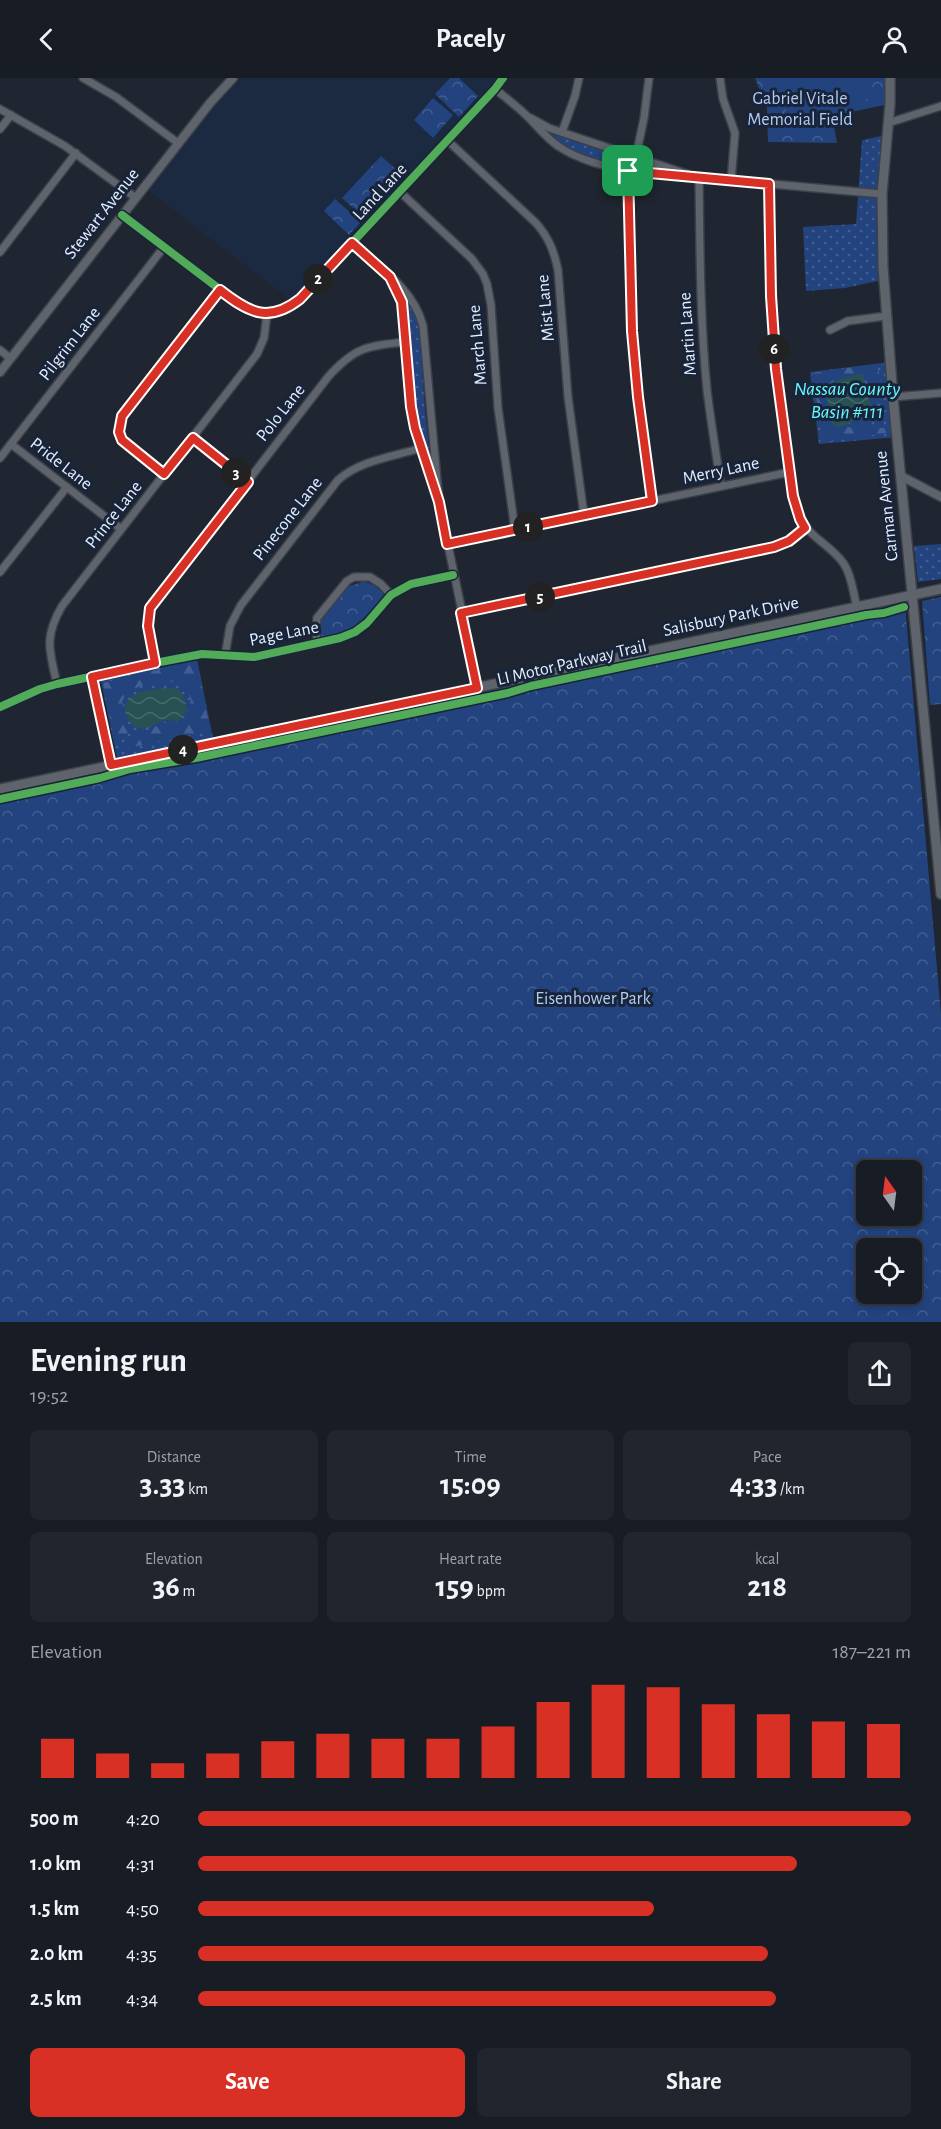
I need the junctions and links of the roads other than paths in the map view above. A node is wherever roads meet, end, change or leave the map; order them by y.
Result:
1 (83, 78) edge
2 (233, 78) edge
3 (503, 78) edge
4 (579, 78) edge
5 (649, 78) edge
6 (720, 78) edge
7 (890, 78) edge
8 (495, 89) junction
9 (941, 106) edge
10 (0, 109) edge
11 (10, 115) junction
12 (526, 115) junction
13 (888, 123) junction
14 (0, 129) edge
15 (562, 132) junction
16 (447, 141) junction
17 (178, 143) junction
18 (76, 153) junction
19 (636, 156) junction
20 (628, 171) junction
21 (699, 178) junction
22 (731, 181) junction
23 (769, 184) junction
24 (400, 192) junction
25 (882, 194) junction
26 (136, 198) junction
27 (122, 215) junction
28 (352, 243) junction
29 (164, 247) junction
30 (0, 252) edge
31 (390, 277) junction
32 (220, 290) junction
33 (267, 314) junction
34 (886, 316) junction
35 (830, 330) dead end
36 (406, 342) junction
37 (0, 350) edge
38 (10, 358) junction
39 (0, 372) edge
40 (941, 393) edge
41 (893, 397) junction
42 (193, 438) junction
43 (11, 444) junction
44 (420, 448) junction
45 (0, 458) edge
46 (790, 472) junction
47 (164, 474) junction
48 (901, 476) junction
49 (248, 482) junction
50 (721, 486) junction
51 (66, 487) junction
52 (941, 497) edge
53 (652, 501) junction
54 (439, 502) junction
55 (584, 515) junction
56 (805, 528) junction
57 (122, 530) junction
58 (515, 530) junction
59 (447, 544) junction
60 (0, 572) edge
61 (453, 575) junction
62 (941, 589) edge
63 (392, 595) junction
64 (912, 595) junction
65 (857, 607) junction
66 (461, 613) junction
67 (318, 642) junction
68 (225, 656) junction
69 (155, 663) junction
70 (92, 677) junction
71 (57, 684) junction
72 (477, 688) junction
73 (0, 707) edge
74 (111, 765) junction
75 (0, 789) edge
76 (941, 894) edge

1 - 17 street
2 - 17 street, Stewart Avenue
3 - 8 street, Land Lane
4 - 15 street
5 - 19 street
6 - 22 street
7 - 13 main road, Carman Avenue
8 - 12 street
8 - 16 street, Land Lane
9 - 13 street
10 - 11 street
11 - 14 street
11 - 18 street
12 - 15 street
12 - 20 street
13 - 25 main road, Carman Avenue
15 - 19 street
16 - 24 street, Land Lane
16 - 55 street, Mist Lane
17 - 26 street, Stewart Avenue
18 - 26 street
18 - 30 street
19 - 21 street
20 - 21 street
20 - 53 street
21 - 22 street
21 - 50 street, Martin Lane
22 - 23 street
23 - 25 street
23 - 46 street
24 - 28 street, Land Lane
24 - 58 street, March Lane
25 - 34 main road, Carman Avenue
26 - 27 street, Stewart Avenue
27 - 29 street
27 - 38 street, Stewart Avenue
28 - 31 street
28 - 33 street, Land Lane
29 - 32 street
29 - 43 street, Pilgrim Lane
31 - 36 street
31 - 54 street
32 - 33 street
32 - 47 street
33 - 42 street, Prince Lane
34 - 35 street
34 - 41 main road, Carman Avenue
36 - 44 street
36 - 49 street, Polo Lane
37 - 38 street
38 - 39 street, Stewart Avenue
40 - 41 street
41 - 48 main road, Carman Avenue
42 - 47 street, Prince Lane
42 - 49 street
43 - 45 street, Pilgrim Lane
43 - 51 street, Pride Lane
44 - 54 street
44 - 68 street, Pinecone Lane
46 - 50 street, Merry Lane
46 - 56 street
47 - 57 street, Prince Lane
48 - 52 street
48 - 64 main road, Carman Avenue
49 - 69 street, Polo Lane
50 - 53 street, Merry Lane
51 - 57 street, Pride Lane
51 - 60 street
53 - 55 street, Merry Lane
54 - 59 street
55 - 58 street, Merry Lane
56 - 65 street
56 - 66 street
57 - 71 street, Prince Lane
58 - 59 street, Merry Lane
59 - 61 street
61 - 63 street, Page Lane
61 - 66 street
62 - 64 main road, Salisbury Park Drive
63 - 67 street, Page Lane
63 - 67 street
64 - 65 main road, Salisbury Park Drive
64 - 76 main road, Carman Avenue
65 - 72 main road, Salisbury Park Drive
66 - 72 street
67 - 68 street, Page Lane
68 - 69 street, Page Lane
69 - 70 street, Page Lane
70 - 71 street, Page Lane
70 - 74 street
71 - 73 street, Page Lane
72 - 74 main road, Salisbury Park Drive
74 - 75 main road, Salisbury Park Drive

